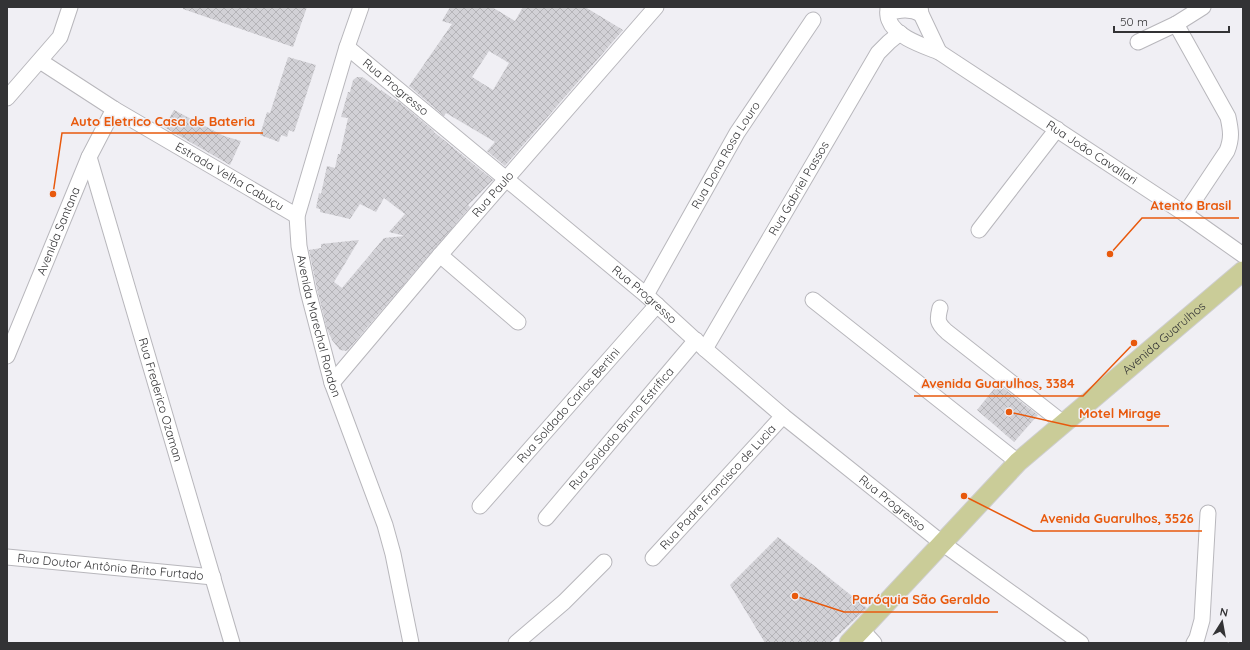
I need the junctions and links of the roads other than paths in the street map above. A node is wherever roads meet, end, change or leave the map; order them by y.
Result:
1 (70, 7) edge
2 (361, 7) edge
3 (656, 7) edge
4 (1203, 7) edge
5 (888, 10) edge
6 (920, 10) edge
7 (813, 20) dead end
8 (1176, 24) junction
9 (900, 33) junction
10 (1138, 42) dead end
11 (347, 47) junction
12 (939, 52) junction
13 (40, 61) junction
14 (7, 98) edge
15 (114, 109) junction
16 (1057, 129) junction
17 (90, 157) junction
18 (507, 179) junction
19 (1185, 214) junction
20 (297, 216) junction
21 (978, 230) dead end
22 (440, 255) junction
23 (1243, 255) edge
24 (1243, 271) edge
25 (646, 295) junction
26 (813, 300) dead end
27 (657, 305) junction
28 (940, 308) dead end
29 (518, 322) dead end
30 (701, 344) junction
31 (7, 356) edge
32 (332, 383) junction
33 (783, 416) junction
34 (1063, 422) junction
35 (1018, 462) junction
36 (480, 506) dead end
37 (1208, 513) dead end
38 (546, 518) dead end
39 (942, 543) junction
40 (7, 557) edge
41 (653, 558) dead end
42 (604, 562) dead end
43 (213, 577) junction
44 (861, 639) edge
45 (232, 643) edge
46 (411, 643) edge
47 (516, 643) edge
48 (1081, 643) edge
49 (1194, 643) edge

1 - 13 street
2 - 11 street, Avenida Marechal Rondon
3 - 18 street, Rua Paulo
4 - 8 street
5 - 6 street
5 - 9 street, Rua João Cavallari
6 - 12 street
7 - 25 street, Rua Dona Rosa Louro
8 - 10 street
8 - 19 street
9 - 12 street, Rua João Cavallari
9 - 30 street, Rua Gabriel Passos
11 - 18 street, Rua Progresso
11 - 20 street, Avenida Marechal Rondon
12 - 16 street, Rua João Cavallari
13 - 14 street
13 - 15 street, Estrada Velha Cabuçu
15 - 17 street, Avenida Santana
15 - 20 street, Estrada Velha Cabuçu
16 - 19 street, Rua João Cavallari
16 - 21 street
17 - 31 street, Avenida Santana
17 - 43 street, Rua Frederico Ozaman
18 - 22 street, Rua Paulo
18 - 25 street, Rua Progresso
19 - 23 street, Rua João Cavallari
20 - 32 street, Avenida Marechal Rondon
22 - 29 street
22 - 32 street, Rua Paulo
24 - 34 main road, Avenida Guarulhos
25 - 27 street, Rua Progresso
26 - 35 street
27 - 30 street, Rua Progresso
27 - 36 street, Rua Soldado Carlos Bertini
28 - 34 street
30 - 33 street, Rua Progresso
30 - 38 street, Rua Soldado Bruno Estrifica
32 - 46 street, Avenida Marechal Rondon
33 - 39 street, Rua Progresso
33 - 41 street, Rua Padre Francisco de Lucia
34 - 35 main road, Avenida Guarulhos
35 - 39 main road, Avenida Guarulhos
37 - 49 street
39 - 44 main road, Avenida Guarulhos
39 - 48 street, Rua Progresso
40 - 43 street, Rua Doutor Antônio Brito Furtado
42 - 47 street
43 - 45 street, Rua Frederico Ozaman

